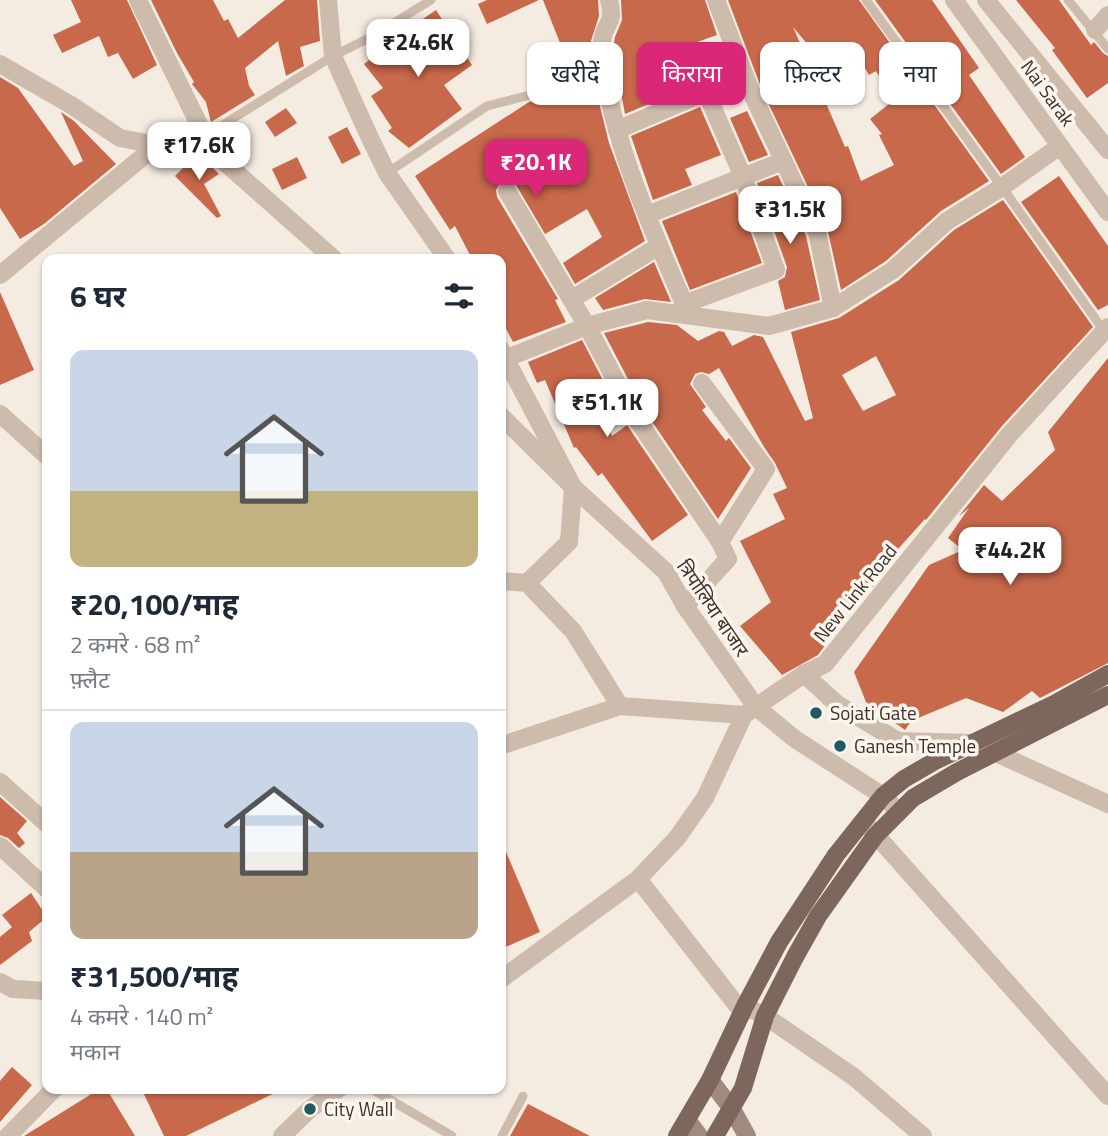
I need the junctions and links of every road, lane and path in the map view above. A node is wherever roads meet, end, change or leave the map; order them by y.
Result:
1 (138, 0) edge
2 (328, 0) edge
3 (431, 0) edge
4 (609, 0) edge
5 (716, 0) edge
6 (866, 0) edge
7 (985, 0) edge
8 (1069, 0) edge
9 (958, 2) edge
10 (1108, 15) edge
11 (1095, 30) junction
12 (602, 42) edge
13 (1108, 49) edge
14 (333, 56) junction
15 (2, 69) edge
16 (527, 96) edge
17 (611, 105) edge
18 (617, 130) junction
19 (209, 144) junction
20 (158, 145) junction
21 (1060, 146) junction
22 (1108, 150) edge
23 (783, 162) junction
24 (387, 173) junction
25 (743, 177) junction
26 (1002, 187) junction
27 (507, 191) dead end
28 (1108, 212) edge
29 (647, 215) junction
30 (659, 246) junction
31 (329, 254) edge
32 (444, 254) edge
33 (0, 275) edge
34 (572, 299) junction
35 (833, 308) junction
36 (687, 310) junction
37 (587, 326) junction
38 (1107, 332) edge
39 (506, 352) edge
40 (506, 357) edge
41 (702, 383) dead end
42 (0, 414) edge
43 (506, 421) edge
44 (42, 452) edge
45 (573, 487) junction
46 (720, 542) junction
47 (506, 581) edge
48 (527, 583) junction
49 (685, 606) junction
50 (804, 674) junction
51 (1108, 674) edge
52 (1108, 695) edge
53 (620, 706) junction
54 (750, 711) junction
55 (974, 743) junction
56 (506, 744) edge
57 (997, 752) junction
58 (0, 782) edge
59 (883, 796) junction
60 (1108, 804) edge
61 (899, 812) junction
62 (42, 820) edge
63 (862, 820) junction
64 (875, 836) junction
65 (0, 846) edge
66 (638, 878) junction
67 (42, 884) edge
68 (506, 976) edge
69 (0, 982) edge
70 (42, 991) edge
71 (744, 1009) junction
72 (765, 1016) junction
73 (710, 1080) junction
74 (49, 1094) edge
75 (331, 1094) edge
76 (380, 1094) edge
77 (523, 1096) dead end
78 (1108, 1096) edge
79 (732, 1109) junction
80 (687, 1120) junction
81 (8, 1136) edge
82 (282, 1136) edge
83 (452, 1136) edge
84 (502, 1136) edge
85 (677, 1136) edge
86 (699, 1136) edge
87 (715, 1136) edge
88 (747, 1136) edge
89 (923, 1136) edge

1 - 19 street
2 - 14 street
3 - 14 lane
4 - 12 street
5 - 23 street
6 - 26 lane
7 - 22 street
8 - 11 lane
9 - 21 street, Nai Sarak
10 - 11 street
11 - 13 lane
14 - 19 lane
14 - 24 street
15 - 20 street
16 - 24 lane
17 - 18 street
18 - 25 street
18 - 29 street
19 - 20 street
19 - 31 street
20 - 33 street
21 - 26 street
21 - 28 street, Nai Sarak
23 - 25 street
23 - 35 street
24 - 32 street
25 - 29 street
25 - 36 street
26 - 35 street
26 - 38 lane
27 - 34 street
29 - 30 street
30 - 34 street
30 - 36 street
34 - 37 street
35 - 36 street
36 - 37 street
37 - 39 street
37 - 46 street
38 - 50 street, New Link Road
40 - 45 street
41 - 46 street
42 - 44 street
43 - 45 street, त्रिपोलिया बाजार
45 - 48 street
45 - 49 street, त्रिपोलिया बाजार
46 - 49 street
47 - 48 street
48 - 53 street
49 - 54 street, त्रिपोलिया बाजार
50 - 54 street, New Link Road
50 - 55 street
51 - 55 main road
52 - 57 main road
53 - 54 street
53 - 56 street
54 - 59 street, त्रिपोलिया बाजार
54 - 66 street
55 - 57 street
55 - 59 main road
57 - 60 street
57 - 61 main road
58 - 62 street
59 - 61 street, त्रिपोलिया बाजार
59 - 63 main road
61 - 64 main road
63 - 64 street
63 - 71 main road
64 - 72 main road
64 - 78 street
65 - 67 street
66 - 68 street
66 - 71 street
69 - 70 street
71 - 72 street
71 - 73 main road
72 - 79 main road
72 - 89 street
73 - 79 street
73 - 80 main road
74 - 81 street
75 - 82 street
76 - 83 lane
77 - 84 lane
79 - 87 main road
79 - 88 street
80 - 85 main road
80 - 86 street

